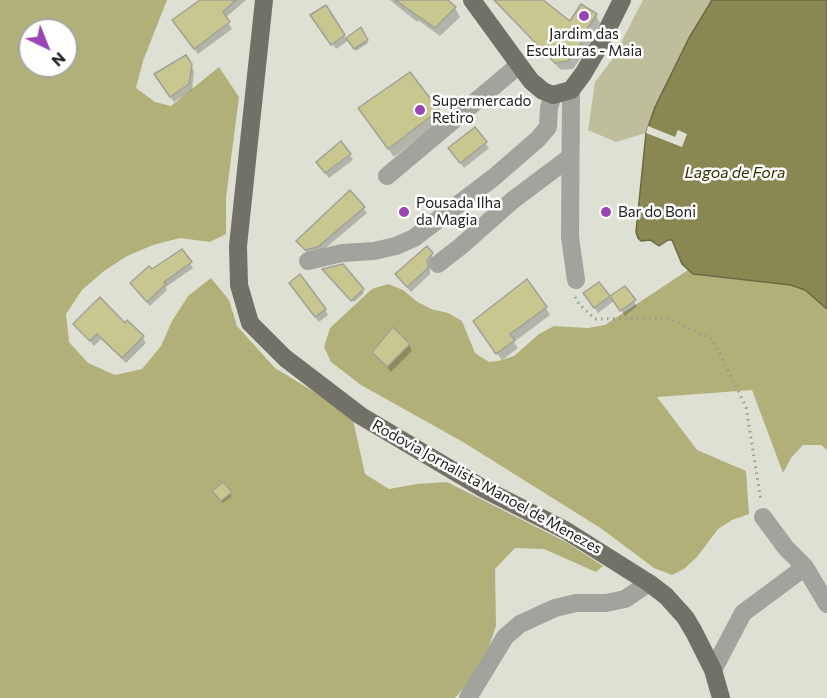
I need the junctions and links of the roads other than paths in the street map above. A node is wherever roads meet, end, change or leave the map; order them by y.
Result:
1 (264, 0) edge
2 (472, 0) edge
3 (622, 0) edge
4 (519, 65) junction
5 (571, 90) junction
6 (553, 95) junction
7 (569, 158) junction
8 (387, 176) dead end
9 (308, 261) dead end
10 (438, 264) dead end
11 (576, 280) road end
12 (763, 517) road end
13 (805, 567) junction
14 (649, 583) junction
15 (827, 604) edge
16 (713, 670) junction
17 (468, 698) edge
18 (721, 698) edge

1 - 14 main road, Rodovia Jornalista Manoel de Menezes
2 - 4 main road
3 - 5 main road
4 - 6 main road
4 - 8 lane
5 - 6 main road
5 - 7 lane
6 - 9 lane
7 - 10 lane
7 - 11 lane
12 - 13 lane
13 - 15 lane
13 - 16 lane
14 - 16 main road, Rodovia Jornalista Manoel de Menezes
14 - 17 lane
16 - 18 main road, Rodovia Jornalista Manoel de Menezes

